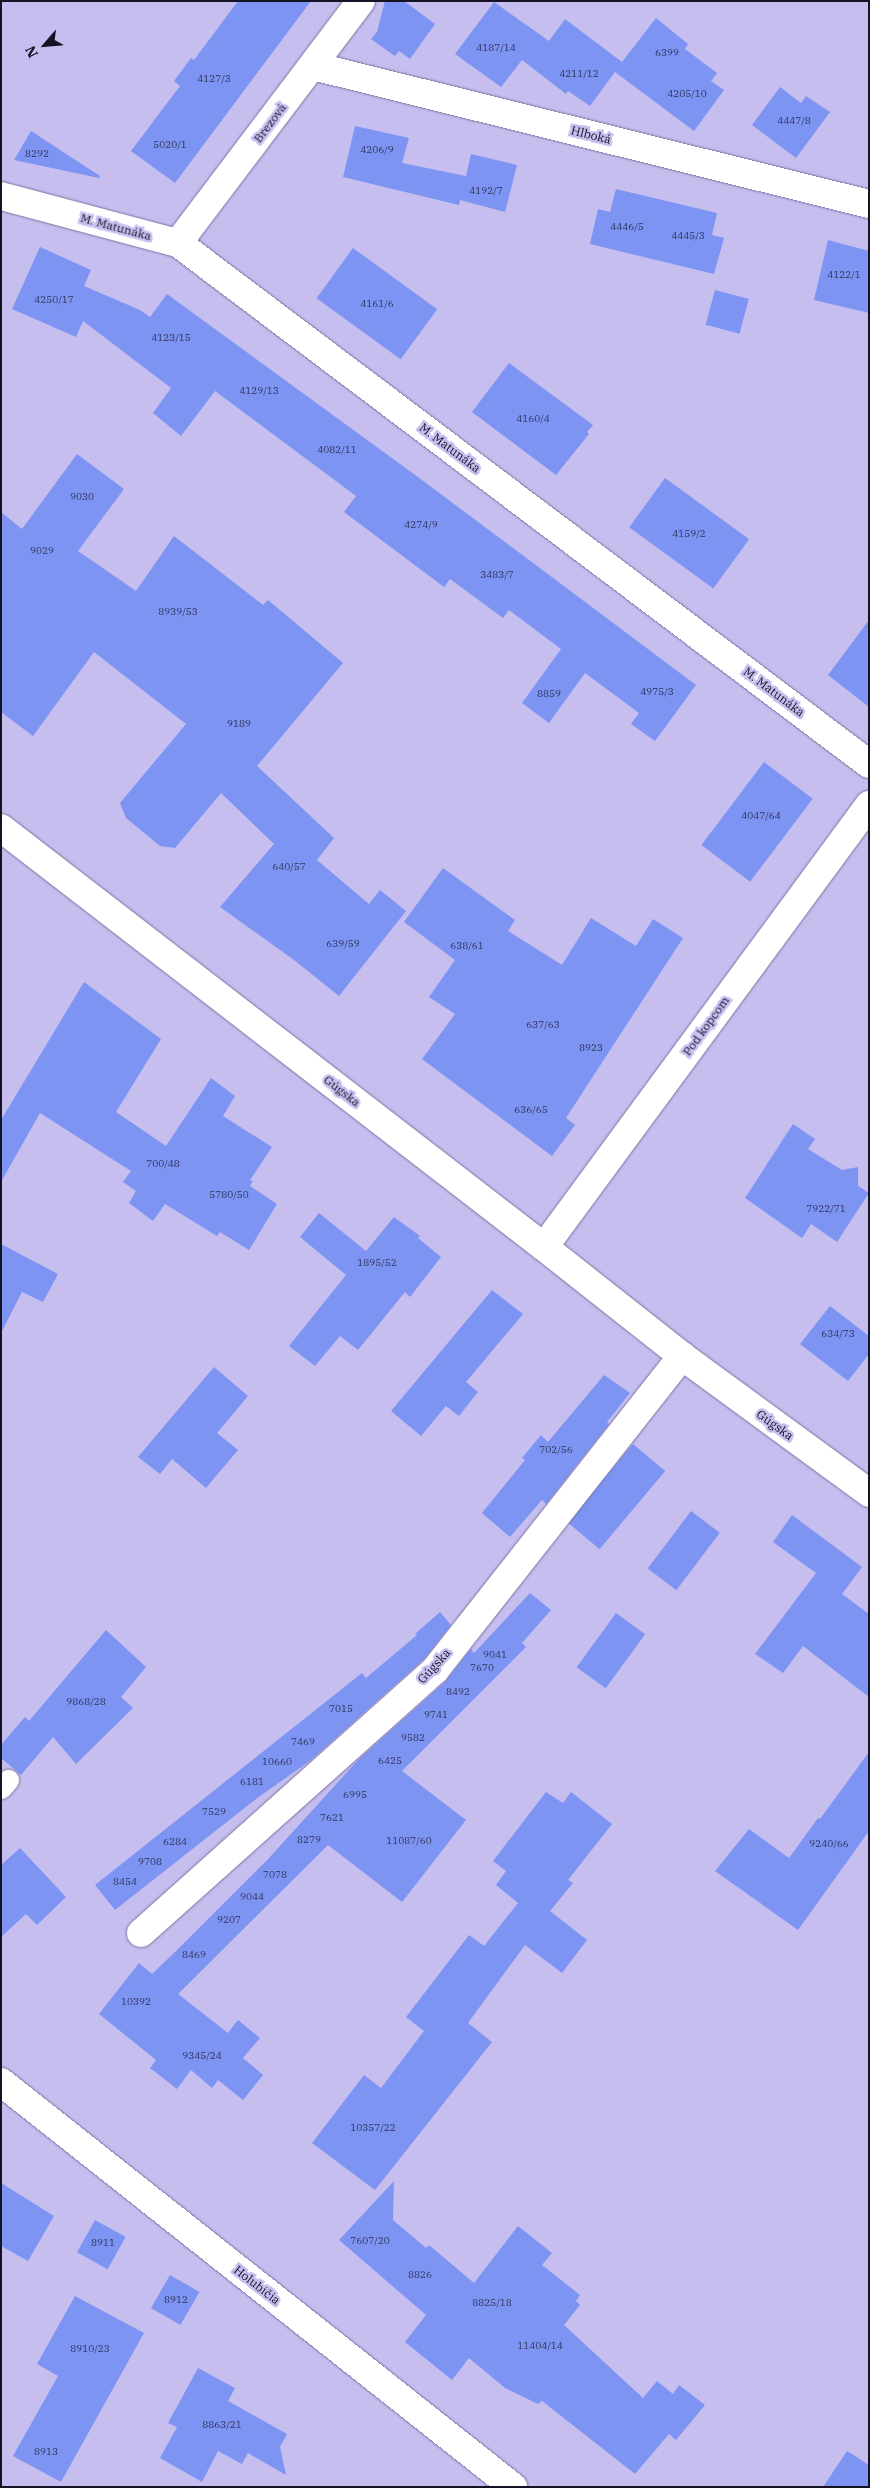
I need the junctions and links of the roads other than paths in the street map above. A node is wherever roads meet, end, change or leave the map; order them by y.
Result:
1 (360, 1) edge
2 (313, 66) junction
3 (1, 196) edge
4 (869, 204) edge
5 (178, 244) junction
6 (869, 764) edge
7 (869, 805) edge
8 (1, 828) edge
9 (544, 1247) junction
10 (682, 1356) junction
11 (869, 1493) edge
12 (141, 1933) dead end
13 (1, 2082) edge
14 (513, 2487) edge

1 - 2 street, Brezová
2 - 4 street, Hlboká
2 - 5 street, Brezová
3 - 5 street, M. Matunáka
5 - 6 street, M. Matunáka
7 - 9 street, Pod kopcom
8 - 9 street, Gúgska
9 - 10 street, Gúgska
10 - 11 street, Gúgska
10 - 12 street, Gúgska
13 - 14 street, Holubičia

